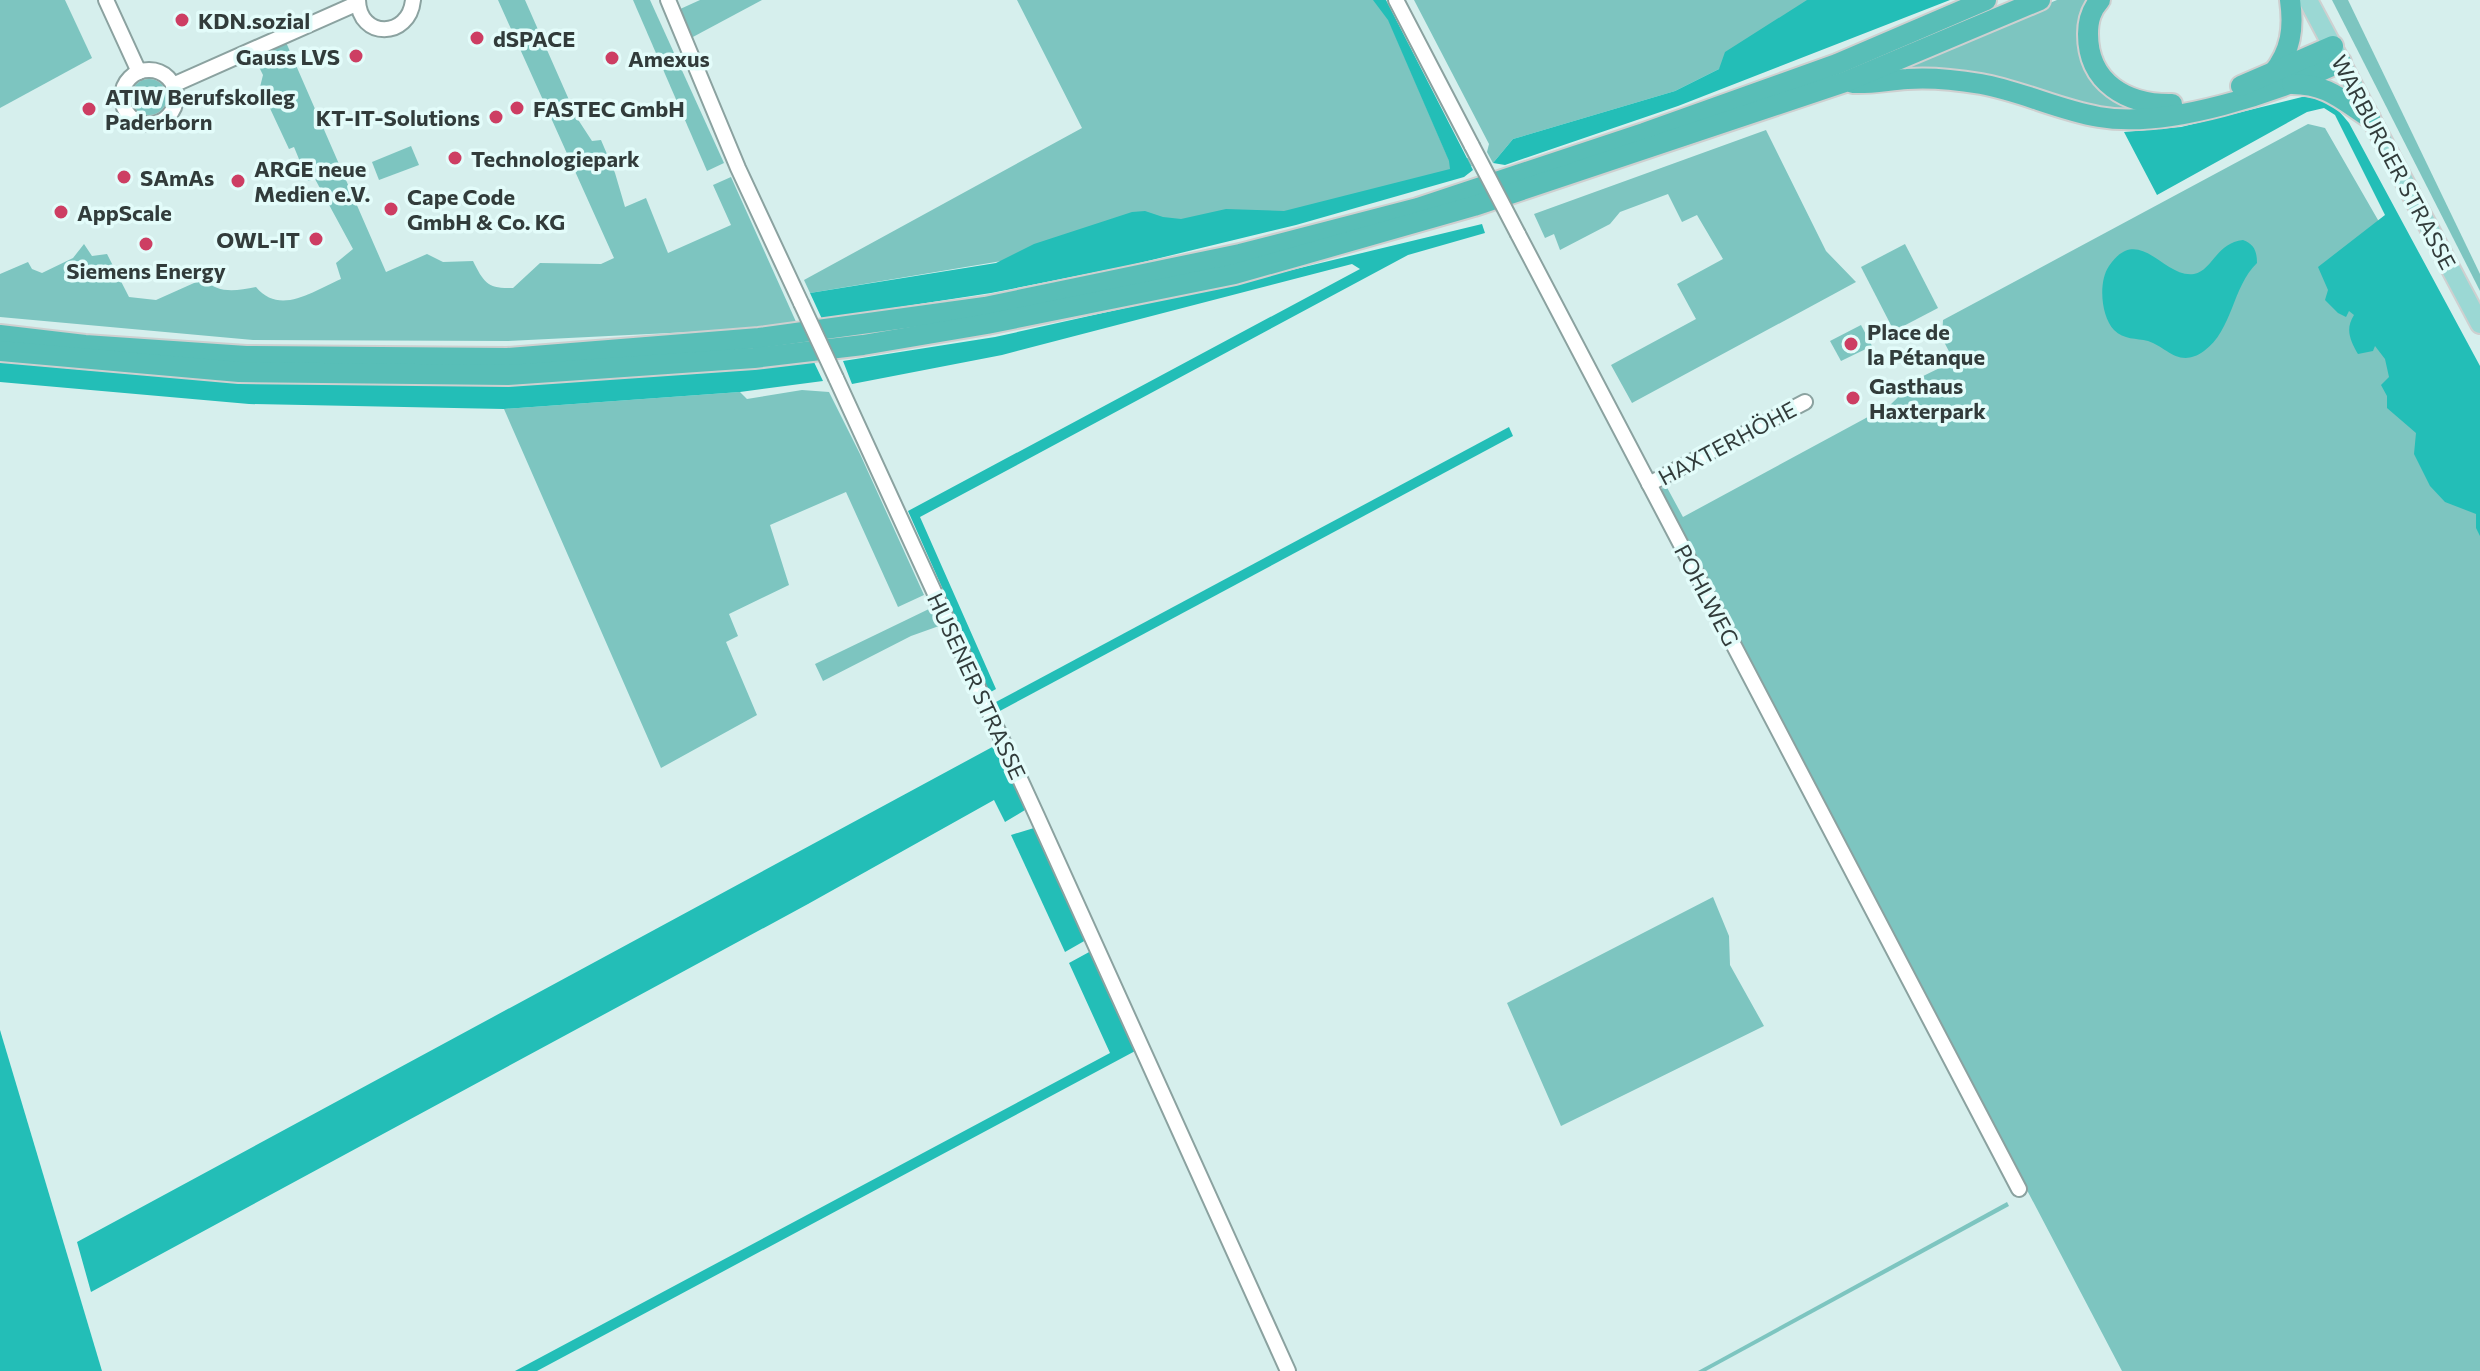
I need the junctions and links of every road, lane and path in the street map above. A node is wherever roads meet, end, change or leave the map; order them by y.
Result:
1 (106, 0) edge
2 (413, 0) edge
3 (668, 0) edge
4 (1396, 0) edge
5 (1986, 0) edge
6 (2040, 0) edge
7 (2100, 0) edge
8 (2290, 0) edge
9 (2308, 0) edge
10 (358, 2) edge
11 (2337, 54) junction
12 (139, 72) junction
13 (2280, 79) junction
14 (1845, 82) junction
15 (173, 85) junction
16 (2370, 118) junction
17 (2480, 324) edge
18 (0, 335) edge
19 (0, 351) edge
20 (1805, 402) dead end
21 (1649, 484) junction
22 (2019, 1189) dead end
23 (1288, 1371) edge

1 - 12 street
2 - 10 street
3 - 23 street, HUSENER STRASSE, bridge
4 - 21 street, POHLWEG, bridge
5 - 18 highway
6 - 14 highway
7 - 13 highway
8 - 13 highway
9 - 11 main road, WARBURGER STRASSE
10 - 15 street
11 - 13 highway
11 - 16 main road, WARBURGER STRASSE
12 - 15 street
12 - 15 street
13 - 14 highway
13 - 16 highway
14 - 19 highway
16 - 17 main road, WARBURGER STRASSE
20 - 21 street, HAXTERHÖHE
21 - 22 street, POHLWEG

